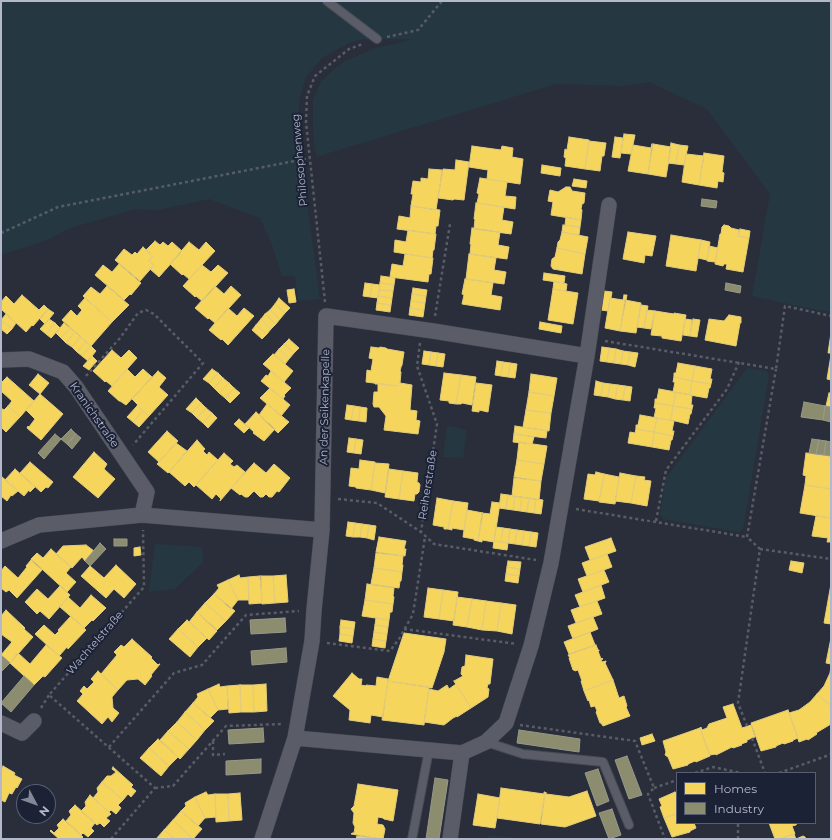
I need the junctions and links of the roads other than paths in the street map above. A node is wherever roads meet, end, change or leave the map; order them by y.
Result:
1 (327, 1) edge
2 (377, 39) road end
3 (609, 205) dead end
4 (587, 356) junction
5 (1, 360) edge
6 (142, 515) junction
7 (322, 530) junction
8 (1, 541) edge
9 (34, 721) dead end
10 (1, 723) edge
11 (296, 731) junction
12 (486, 742) junction
13 (429, 750) junction
14 (462, 753) junction
15 (629, 826) dead end
16 (262, 839) edge
17 (412, 839) edge
18 (450, 839) edge

1 - 2 lane
3 - 4 street
4 - 7 street, An der Seikenkapelle
4 - 12 street
5 - 6 street, Kranichstraße
6 - 7 street
6 - 8 street
7 - 11 street, An der Seikenkapelle
9 - 10 street
11 - 13 street
11 - 16 street, An der Seikenkapelle
12 - 14 street
12 - 15 lane
13 - 14 street
13 - 17 lane
14 - 18 street

